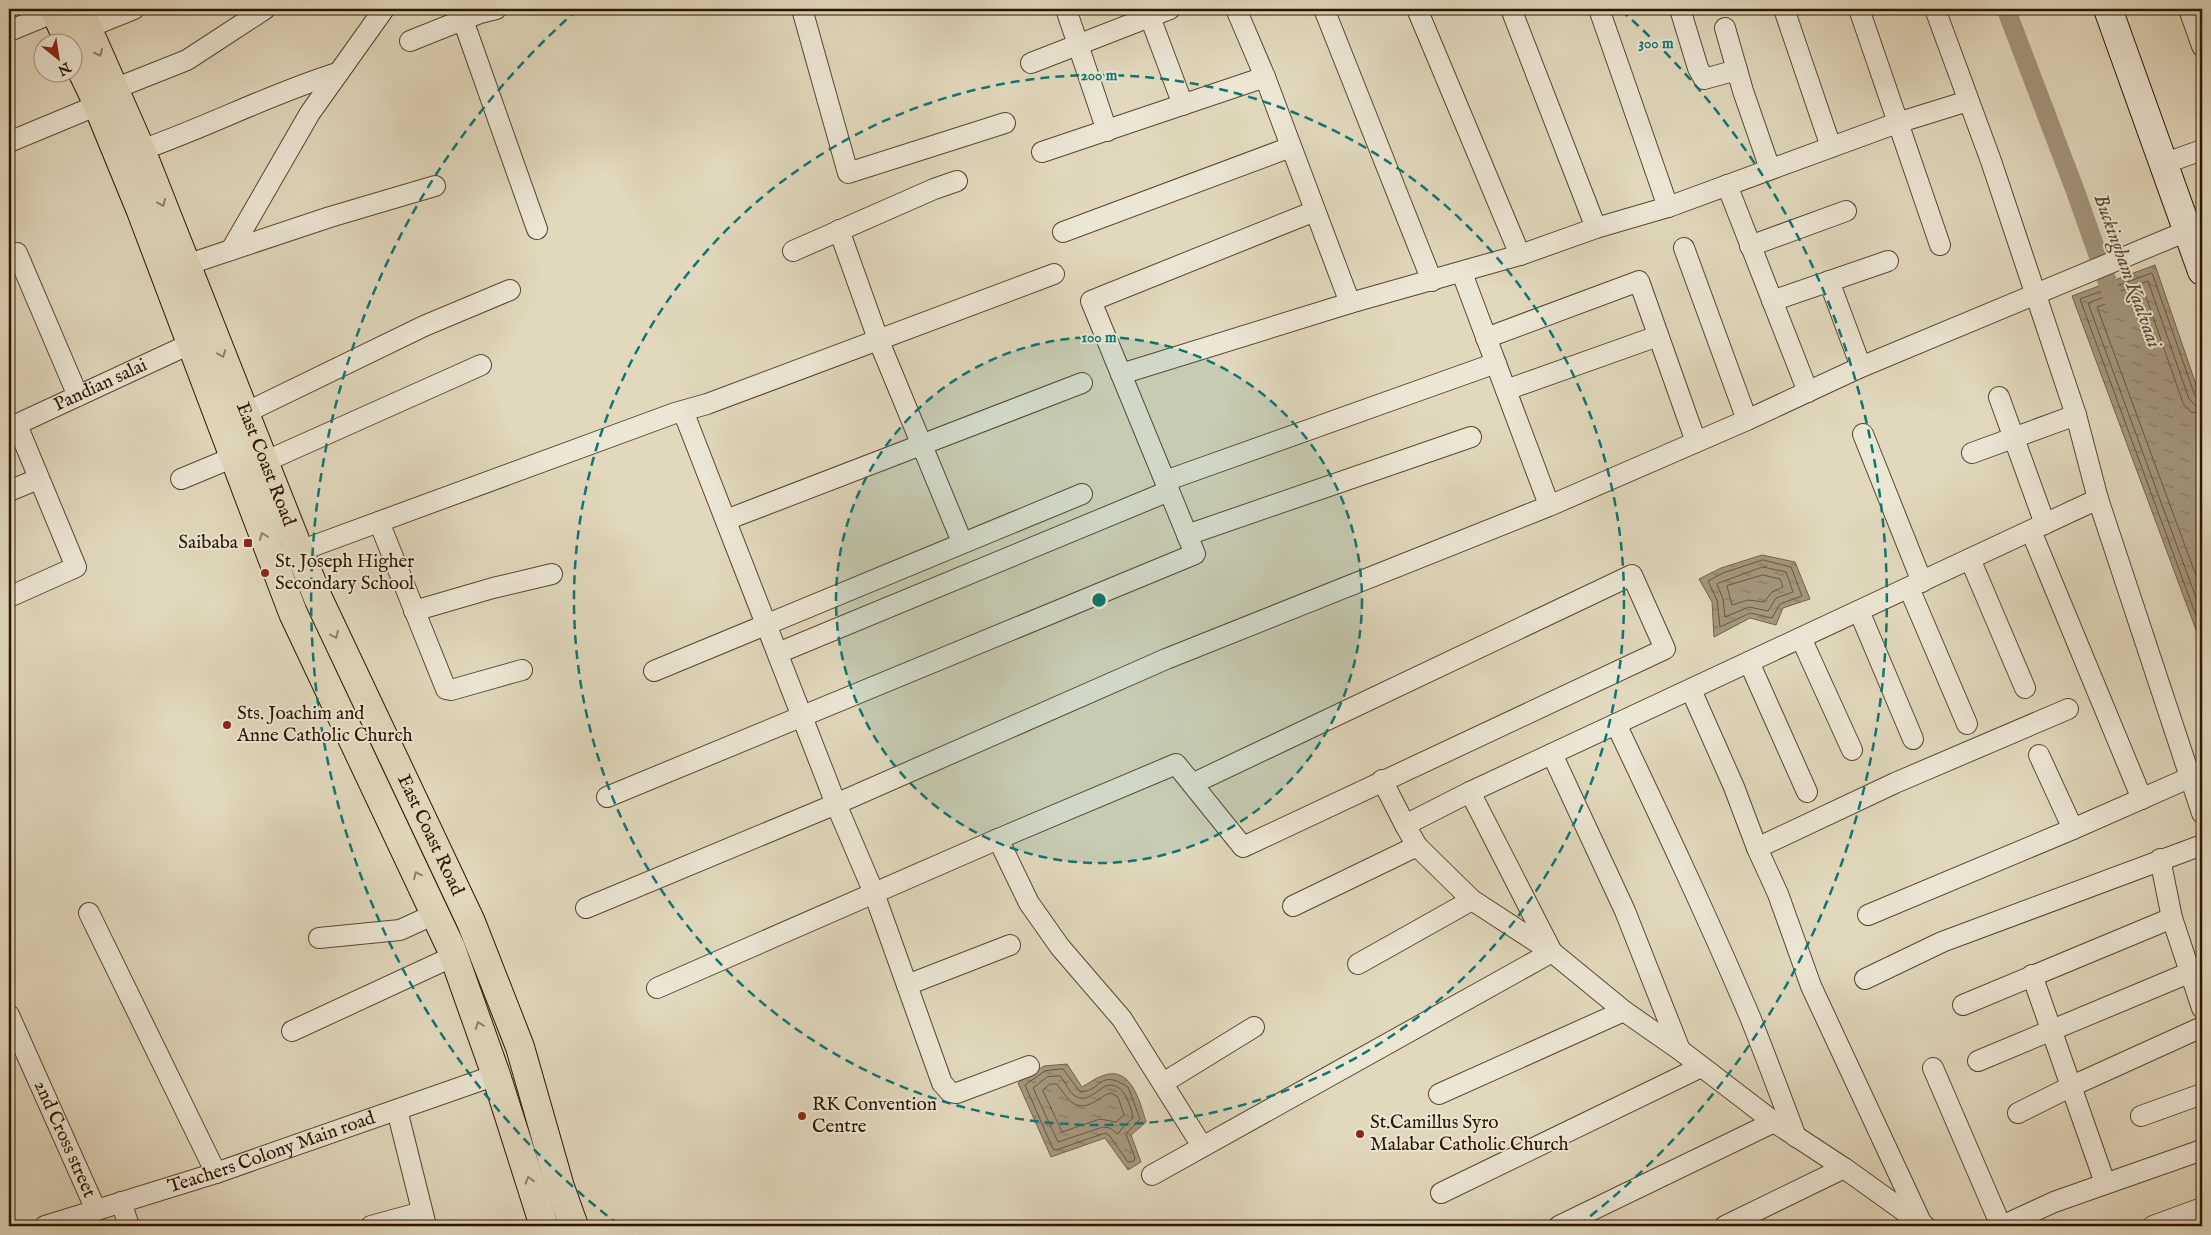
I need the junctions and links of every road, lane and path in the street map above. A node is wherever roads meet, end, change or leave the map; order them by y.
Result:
1 (134, 9) edge
2 (384, 9) edge
3 (496, 9) edge
4 (802, 9) edge
5 (1066, 9) edge
6 (1170, 9) edge
7 (1236, 9) edge
8 (1324, 9) edge
9 (1418, 9) edge
10 (1511, 9) edge
11 (1599, 9) edge
12 (1680, 9) edge
13 (1784, 9) edge
14 (1859, 9) edge
15 (1935, 9) edge
16 (2108, 9) edge
17 (2188, 9) edge
18 (259, 11) edge
19 (1149, 13) edge
20 (463, 20) junction
21 (69, 25) edge
22 (1725, 28) dead end
23 (9, 30) edge
24 (410, 41) dead end
25 (1078, 46) junction
26 (2202, 46) edge
27 (1031, 63) dead end
28 (1737, 70) junction
29 (337, 73) junction
30 (1265, 77) junction
31 (106, 97) junction
32 (1968, 101) junction
33 (1183, 105) junction
34 (1004, 123) dead end
35 (1897, 123) junction
36 (1107, 131) junction
37 (9, 142) edge
38 (1291, 147) junction
39 (1831, 147) junction
40 (140, 150) junction
41 (2202, 150) edge
42 (1042, 152) dead end
43 (2163, 164) junction
44 (1770, 169) junction
45 (957, 181) dead end
46 (1727, 185) junction
47 (435, 186) dead end
48 (1668, 207) junction
49 (1315, 211) junction
50 (1846, 211) dead end
51 (1596, 228) junction
52 (537, 229) dead end
53 (839, 230) junction
54 (2187, 231) junction
55 (1063, 232) dead end
56 (1940, 245) dead end
57 (1750, 246) junction
58 (1684, 248) dead end
59 (231, 250) junction
60 (793, 251) dead end
61 (17, 253) dead end
62 (1520, 255) junction
63 (1888, 261) dead end
64 (186, 264) junction
65 (2202, 270) edge
66 (1462, 273) junction
67 (1054, 274) dead end
68 (1432, 281) junction
69 (1829, 282) junction
70 (510, 290) dead end
71 (2035, 296) junction
72 (1772, 301) junction
73 (1350, 303) junction
74 (1658, 336) junction
75 (1486, 338) junction
76 (878, 339) junction
77 (192, 344) junction
78 (1496, 363) junction
79 (481, 365) dead end
80 (1861, 367) junction
81 (1122, 374) junction
82 (1082, 383) dead end
83 (1506, 390) junction
84 (1808, 392) junction
85 (78, 396) junction
86 (1999, 397) dead end
87 (683, 410) junction
88 (245, 413) junction
89 (2076, 415) junction
90 (1747, 420) junction
91 (13, 427) edge
92 (1863, 434) dead end
93 (1470, 437) dead end
94 (2014, 437) junction
95 (1696, 442) junction
96 (922, 445) junction
97 (1972, 453) dead end
98 (234, 457) junction
99 (264, 462) junction
100 (181, 479) dead end
101 (38, 480) junction
102 (1167, 486) junction
103 (9, 491) edge
104 (1082, 494) dead end
105 (2098, 499) junction
106 (1549, 505) junction
107 (726, 520) junction
108 (379, 522) junction
109 (2038, 527) junction
110 (1187, 535) junction
111 (962, 542) junction
112 (299, 551) junction
113 (1970, 559) junction
114 (273, 561) junction
115 (552, 574) dead end
116 (1915, 585) junction
117 (9, 597) edge
118 (318, 598) junction
119 (292, 610) junction
120 (414, 611) junction
121 (1858, 611) junction
122 (766, 623) junction
123 (1801, 638) junction
124 (778, 652) junction
125 (1749, 662) junction
126 (522, 670) dead end
127 (654, 671) dead end
128 (2025, 688) dead end
129 (1690, 690) junction
130 (2068, 709) dead end
131 (802, 717) junction
132 (1616, 724) junction
133 (1967, 724) dead end
134 (1914, 739) dead end
135 (1852, 750) dead end
136 (1552, 754) junction
137 (2039, 755) dead end
138 (2191, 777) junction
139 (1382, 780) junction
140 (1192, 784) junction
141 (1470, 792) junction
142 (1806, 792) dead end
143 (607, 797) dead end
144 (2142, 799) junction
145 (836, 804) junction
146 (2202, 813) edge
147 (1405, 825) junction
148 (2073, 829) junction
149 (998, 838) junction
150 (2202, 845) edge
151 (1417, 846) junction
152 (1757, 848) junction
153 (2160, 859) junction
154 (874, 893) junction
155 (1472, 900) junction
156 (1293, 906) dead end
157 (586, 908) dead end
158 (89, 913) dead end
159 (435, 914) junction
160 (1868, 915) dead end
161 (2172, 918) junction
162 (319, 938) dead end
163 (1010, 945) dead end
164 (1552, 952) junction
165 (454, 956) junction
166 (1358, 964) dead end
167 (2191, 972) junction
168 (2032, 975) junction
169 (1865, 978) dead end
170 (907, 985) junction
171 (657, 988) dead end
172 (1963, 1005) dead end
173 (2202, 1008) edge
174 (1624, 1012) junction
175 (9, 1015) edge
176 (1254, 1027) dead end
177 (2202, 1027) edge
178 (2051, 1030) junction
179 (292, 1031) dead end
180 (1680, 1050) junction
181 (1978, 1061) dead end
182 (1029, 1066) dead end
183 (1701, 1067) junction
184 (1933, 1068) dead end
185 (496, 1075) junction
186 (1163, 1083) junction
187 (2072, 1086) junction
188 (1439, 1094) dead end
189 (2202, 1094) edge
190 (397, 1110) junction
191 (2018, 1113) dead end
192 (2141, 1116) dead end
193 (1774, 1122) junction
194 (1796, 1137) junction
195 (1202, 1146) junction
196 (2202, 1150) edge
197 (1844, 1168) junction
198 (216, 1173) junction
199 (1152, 1175) dead end
200 (2105, 1183) junction
201 (1441, 1193) dead end
202 (121, 1202) junction
203 (2202, 1208) edge
204 (96, 1210) junction
205 (424, 1219) edge
206 (1919, 1225) edge
207 (45, 1226) edge
208 (128, 1226) edge
209 (372, 1226) edge
210 (544, 1226) edge
211 (574, 1226) edge
212 (1558, 1226) edge
213 (1726, 1226) edge
214 (2002, 1226) edge
215 (2153, 1226) edge

1 - 21 street
2 - 29 street
3 - 20 street
4 - 34 street
5 - 25 street
6 - 19 street
7 - 30 street
8 - 68 street
9 - 62 street
10 - 51 street
11 - 48 street
12 - 28 street
13 - 39 street
14 - 35 street
15 - 32 street
16 - 43 street
17 - 26 street
18 - 31 street
19 - 25 street
19 - 33 street
20 - 24 street
20 - 52 street
21 - 23 street
21 - 31 main road, East Coast Road
22 - 28 street
25 - 27 street
25 - 36 street
28 - 44 street
29 - 40 street
29 - 59 street
30 - 33 street
30 - 38 street
31 - 37 street
31 - 40 main road, East Coast Road
31 - 77 main road, East Coast Road
32 - 35 street
32 - 71 street
33 - 36 street
35 - 39 street
35 - 56 street
36 - 42 street
38 - 49 street
38 - 55 street
39 - 44 street
40 -> 64 main road, East Coast Road
41 - 43 street
43 - 54 street
44 - 46 street
45 - 53 street
46 - 48 street
46 - 57 street
47 - 59 street
48 - 51 street
49 - 73 street
49 - 81 street
50 - 57 street
51 - 62 street
53 - 60 street
53 - 76 street
54 - 65 street
54 - 71 street
57 - 72 street
58 - 90 street
59 - 64 street
61 - 85 street
62 - 66 street
63 - 69 street
64 -> 88 main road, East Coast Road
66 - 68 street
66 - 75 street
67 - 76 street
68 - 73 street
69 - 72 street
69 - 80 street
70 - 88 street
71 - 80 street
71 - 89 street
72 - 84 street
73 - 81 street
74 - 75 street
74 - 83 street
74 - 95 street
75 - 78 street
76 - 87 street
76 - 96 street
77 - 85 street, Pandian salai
77 - 98 main road, East Coast Road
78 - 83 street
78 - 102 street
79 - 99 street
80 - 84 street
81 - 102 street
82 - 96 street
83 - 106 street
84 - 90 street
85 - 91 street, Pandian salai
86 - 94 street
87 - 107 street
87 - 108 street
88 - 99 main road, East Coast Road
89 - 94 street
89 - 105 street
90 - 95 street
91 - 101 street
92 - 116 street
93 - 110 street
94 - 97 street
94 - 109 street
95 - 106 street
96 - 107 street
96 - 111 street
98 - 100 street
114 -> 98 main road, East Coast Road
99 - 112 main road, East Coast Road
101 - 103 street
101 - 117 street
102 - 110 street
102 - 124 street
104 - 111 street
105 - 109 street
105 - 138 street
106 - 145 street
107 - 122 street
108 - 112 street
108 - 120 street
109 - 113 street
109 - 144 street
110 - 131 street
111 - 122 street
112 - 114 street
112 - 118 main road, East Coast Road
113 - 116 street
113 - 128 street
114 - 119 main road, East Coast Road
115 - 120 street
116 - 121 street
116 - 133 street
118 - 119 main road
118 -> 211 main road, East Coast Road
159 -> 119 main road, East Coast Road
120 - 126 street
121 - 123 street
121 - 134 street
122 - 124 street
122 - 127 street
123 - 125 street
123 - 135 street
124 - 131 street
125 - 129 street
125 - 142 street
129 - 132 street
129 - 152 street
130 - 152 street
131 - 143 street
131 - 145 street
132 - 136 street
132 - 194 street
136 - 141 street
136 - 180 street
137 - 148 street
138 - 144 street
138 - 146 street
139 - 140 street
139 - 140 street
139 - 147 street
140 - 149 street
141 - 147 street
141 - 164 street
144 - 148 street
145 - 154 street
145 - 157 street
147 - 151 street
148 - 160 street
149 - 154 street
149 - 186 street
150 - 153 street
151 - 155 street
151 - 156 street
152 - 206 street
153 - 161 street
153 - 169 street
154 - 170 street
154 - 171 street
155 - 164 street
155 - 166 street
158 - 198 street
159 - 162 street
159 - 165 main road, East Coast Road
161 - 167 street
161 - 168 street
163 - 170 street
164 - 174 street
164 - 195 street
165 - 179 street
185 -> 165 main road, East Coast Road
167 - 173 street
167 - 178 street
168 - 172 street
168 - 178 street
170 - 182 street
174 - 180 street
174 - 188 street
175 - 204 street, 2nd Cross street
176 - 186 street
177 - 187 street
178 - 181 street
178 - 187 street
180 - 183 street
183 - 193 street
183 - 201 street
184 - 214 street
185 - 190 street, Teachers Colony Main road
210 -> 185 main road, East Coast Road
186 - 195 street
187 - 191 street
187 - 200 street
189 - 192 street
190 - 198 street, Teachers Colony Main road
190 - 205 street
193 - 194 street
193 - 212 street
194 - 197 street
195 - 199 street
196 - 200 street
197 - 206 street
197 - 213 street
198 - 202 street, Teachers Colony Main road
200 - 214 street
202 - 204 street, Teachers Colony Main road
202 - 208 street
203 - 215 street
204 - 207 street, Teachers Colony Main road
205 - 209 street

